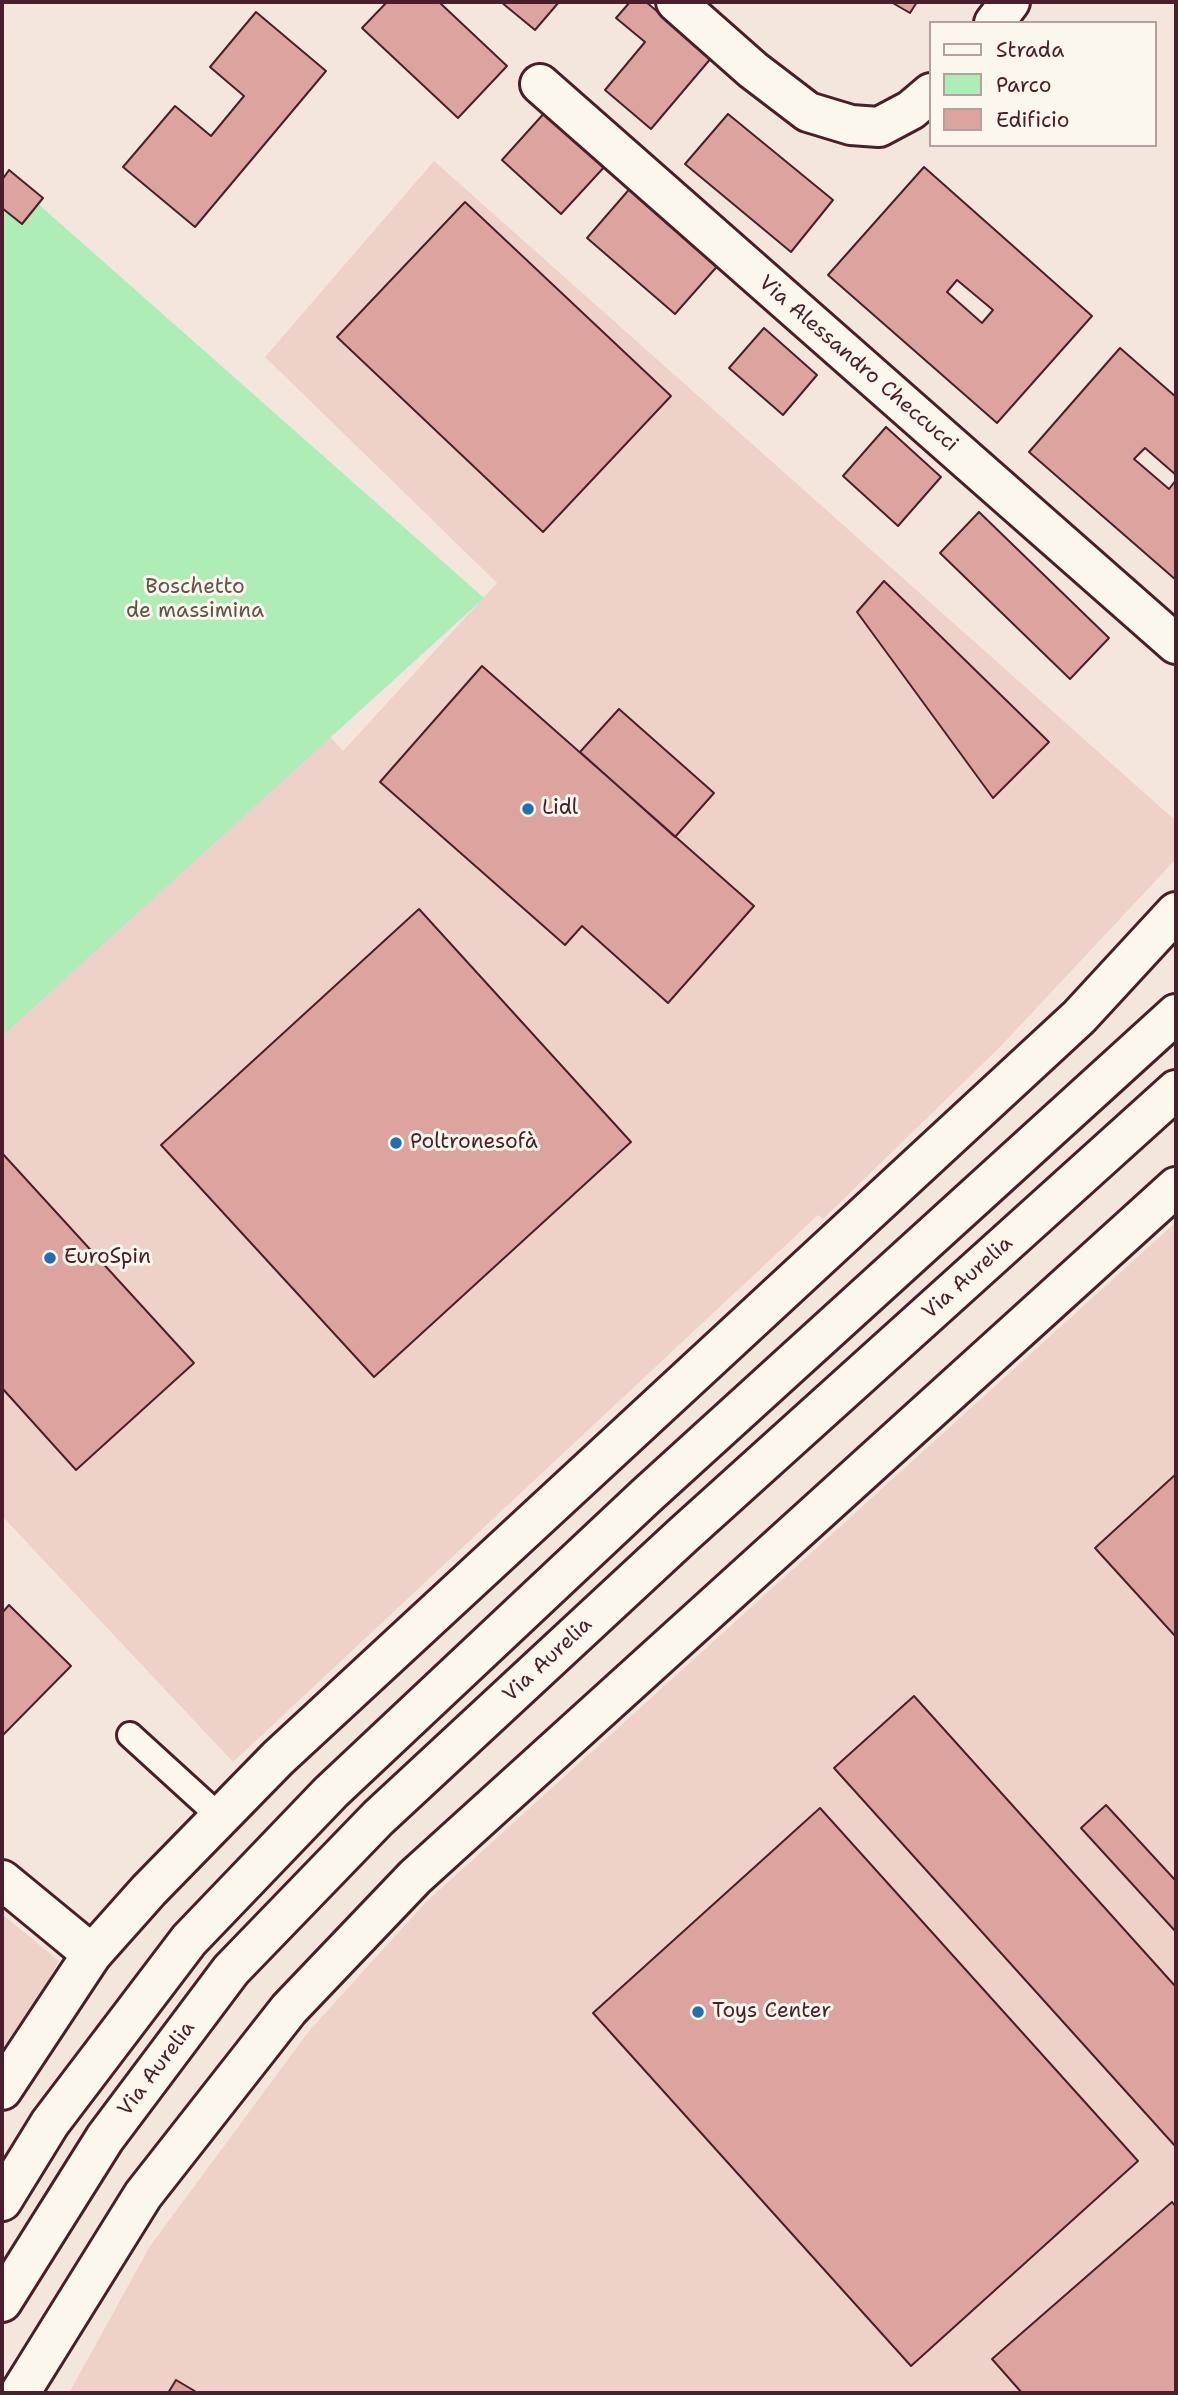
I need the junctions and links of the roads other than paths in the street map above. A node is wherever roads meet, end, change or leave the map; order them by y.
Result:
1 (676, 2) edge
2 (1010, 2) edge
3 (995, 21) edge
4 (540, 84) dead end
5 (930, 94) edge
6 (1176, 643) edge
7 (1176, 912) edge
8 (1176, 1014) edge
9 (1176, 1090) edge
10 (1176, 1187) edge
11 (130, 1735) dead end
12 (220, 1817) junction
13 (2, 1880) edge
14 (92, 1954) junction
15 (2, 2090) edge
16 (2, 2201) edge
17 (2, 2302) edge
18 (20, 2393) edge

1 - 5 main road
2 - 3 main road
4 - 6 main road, Via Alessandro Checcucci
7 - 12 main road
8 - 16 main road
9 - 17 main road, Via Aurelia
10 - 18 main road
11 - 12 lane
12 - 14 main road
13 - 14 main road
14 - 15 main road

